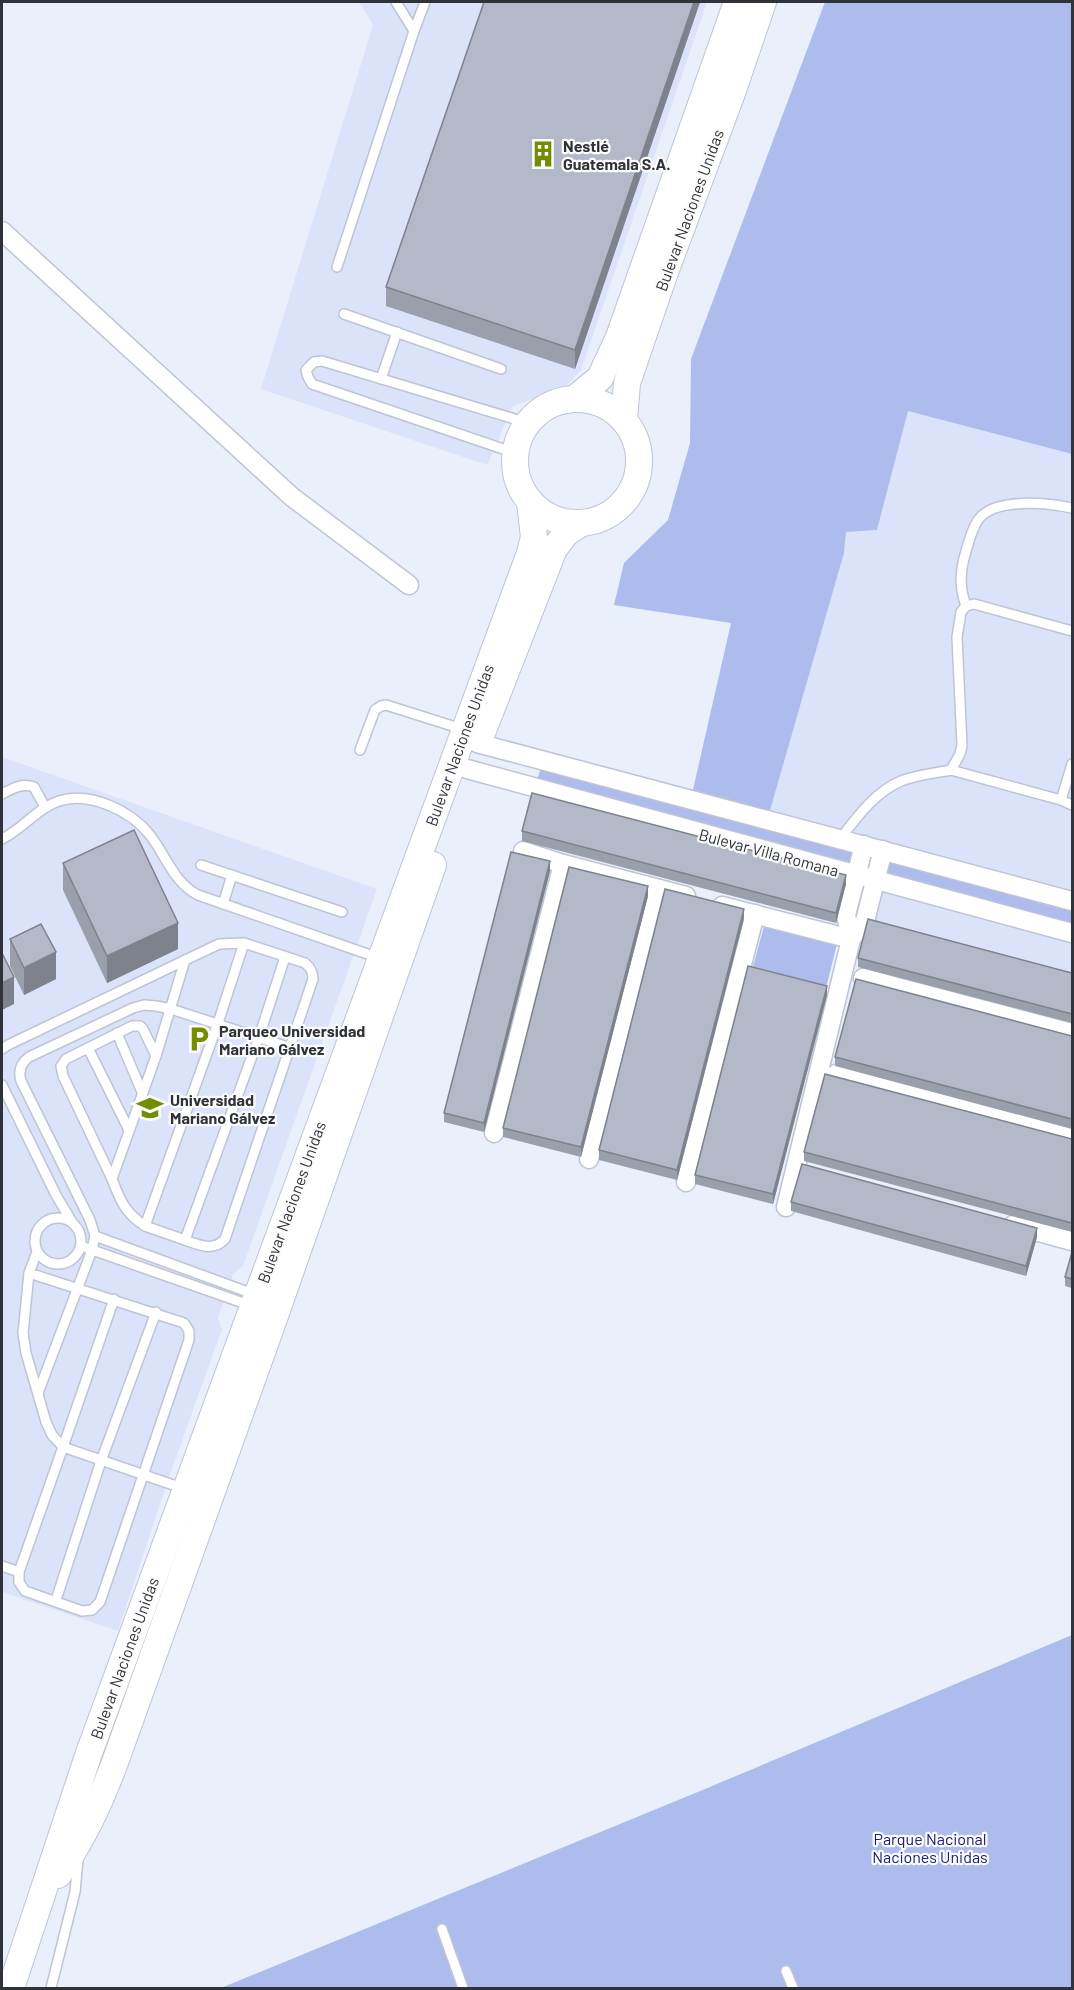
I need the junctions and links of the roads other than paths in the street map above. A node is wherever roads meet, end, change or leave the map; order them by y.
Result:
1 (396, 2) edge
2 (425, 2) edge
3 (737, 2) edge
4 (763, 2) edge
5 (414, 31) junction
6 (2, 231) edge
7 (337, 267) dead end
8 (344, 314) dead end
9 (397, 332) junction
10 (501, 369) dead end
11 (381, 379) junction
12 (574, 399) junction
13 (624, 420) junction
14 (528, 423) junction
15 (515, 453) junction
16 (530, 502) junction
17 (1072, 508) edge
18 (580, 524) junction
19 (409, 585) dead end
20 (966, 606) junction
21 (1072, 631) edge
22 (471, 736) junction
23 (360, 750) dead end
24 (1072, 764) edge
25 (467, 769) junction
26 (951, 770) junction
27 (2, 794) edge
28 (1061, 800) junction
29 (1072, 805) edge
30 (45, 807) junction
31 (2, 839) edge
32 (840, 839) junction
33 (864, 845) junction
34 (883, 850) junction
35 (523, 851) dead end
36 (563, 864) junction
37 (201, 865) dead end
38 (232, 875) junction
39 (856, 876) junction
40 (876, 880) junction
41 (659, 889) junction
42 (1072, 901) edge
43 (223, 904) junction
44 (342, 912) dead end
45 (755, 914) junction
46 (1072, 933) edge
47 (850, 939) junction
48 (244, 943) junction
49 (285, 957) junction
50 (381, 958) junction
51 (185, 960) junction
52 (863, 978) edge
53 (171, 1009) junction
54 (218, 1023) junction
55 (117, 1033) junction
56 (1072, 1033) edge
57 (259, 1037) junction
58 (88, 1048) junction
59 (291, 1048) junction
60 (2, 1049) edge
61 (156, 1056) junction
62 (836, 1074) edge
63 (2, 1085) edge
64 (142, 1092) junction
65 (129, 1130) junction
66 (494, 1133) dead end
67 (1072, 1138) edge
68 (589, 1159) dead end
69 (112, 1179) junction
70 (686, 1182) dead end
71 (786, 1207) dead end
72 (993, 1219) edge
73 (72, 1222) junction
74 (145, 1226) junction
75 (95, 1236) junction
76 (185, 1240) junction
77 (1072, 1241) edge
78 (81, 1246) junction
79 (92, 1250) junction
80 (37, 1252) junction
81 (29, 1273) junction
82 (78, 1288) junction
83 (114, 1299) junction
84 (255, 1301) junction
85 (156, 1312) junction
86 (38, 1393) junction
87 (63, 1447) junction
88 (101, 1461) junction
89 (142, 1475) junction
90 (186, 1489) junction
91 (2, 1566) edge
92 (19, 1572) junction
93 (56, 1600) junction
94 (89, 1753) junction
95 (114, 1765) junction
96 (76, 1793) junction
97 (80, 1842) junction
98 (41, 1901) junction
99 (442, 1929) dead end
100 (786, 1971) dead end
101 (11, 1989) edge
102 (51, 1989) edge
103 (463, 1989) edge
104 (793, 1989) edge

1 - 5 lane
2 - 5 lane
3 - 12 main road, Bulevar Naciones Unidas
4 - 13 main road, Bulevar Naciones Unidas
5 - 7 lane
6 - 19 street
8 - 9 lane
9 - 10 lane
9 - 11 lane
11 - 14 lane
11 - 15 lane
12 - 13 main road
12 - 14 main road
13 - 18 main road
14 - 15 main road
15 - 16 main road
16 - 18 main road
16 - 22 main road, Bulevar Naciones Unidas
17 - 20 lane
18 - 22 main road, Bulevar Naciones Unidas
20 - 21 lane
20 - 26 lane
22 - 23 lane
22 - 25 main road, Bulevar Naciones Unidas
22 - 32 street, Bulevar Villa Romana
22 - 50 main road, Bulevar Naciones Unidas
24 - 28 lane
25 - 39 street, Bulevar Villa Romana
25 - 95 main road, Bulevar Naciones Unidas
26 - 28 lane
26 - 32 lane
27 - 30 lane
28 - 29 lane
30 - 31 lane
30 - 43 lane
32 - 33 street, Bulevar Villa Romana
33 - 34 street, Bulevar Villa Romana
33 - 39 street
34 - 40 street
34 - 42 street, Bulevar Villa Romana
35 - 36 street
36 - 41 street
36 - 66 street
37 - 38 lane
38 - 43 lane
38 - 44 lane
39 - 40 street, Bulevar Villa Romana
39 - 47 street
40 - 46 street, Bulevar Villa Romana
40 - 47 street
41 - 45 street
41 - 68 street
43 - 50 lane
45 - 47 street
45 - 70 street
47 - 71 street
48 - 49 lane
48 - 51 lane
48 - 54 lane
49 - 57 lane
49 - 59 lane
50 - 84 main road, Bulevar Naciones Unidas
51 - 53 lane
51 - 60 lane
52 - 56 street
53 - 54 lane
53 - 61 lane
53 - 75 lane
54 - 57 lane
54 - 74 lane
55 - 58 lane
55 - 61 lane
55 - 64 lane
57 - 59 lane
57 - 76 lane
58 - 65 lane
58 - 69 lane
59 - 76 lane
61 - 64 lane
62 - 67 street
63 - 73 lane
64 - 65 lane
65 - 69 lane
69 - 74 lane
72 - 77 street
73 - 78 lane
73 - 80 lane
74 - 76 lane
75 - 79 lane
75 - 84 lane
78 - 79 lane
78 - 80 lane
79 - 82 lane
79 - 84 lane
80 - 81 lane
81 - 82 lane
81 - 86 lane
82 - 83 lane
82 - 86 lane
83 - 85 lane
83 - 87 lane
84 - 90 main road, Bulevar Naciones Unidas
85 - 88 lane
85 - 89 lane
86 - 87 lane
87 - 88 lane
87 - 92 lane
88 - 89 lane
88 - 93 lane
89 - 90 lane
89 - 93 lane
90 - 94 main road, Bulevar Naciones Unidas
91 - 92 lane
92 - 93 lane
94 - 95 main road
94 - 96 main road, Bulevar Naciones Unidas
95 - 97 main road, Bulevar Naciones Unidas
96 - 97 main road
96 - 98 main road, Bulevar Naciones Unidas
97 - 98 main road, Bulevar Naciones Unidas
97 - 102 lane
98 - 101 main road, Bulevar Naciones Unidas
99 - 103 lane
100 - 104 lane

